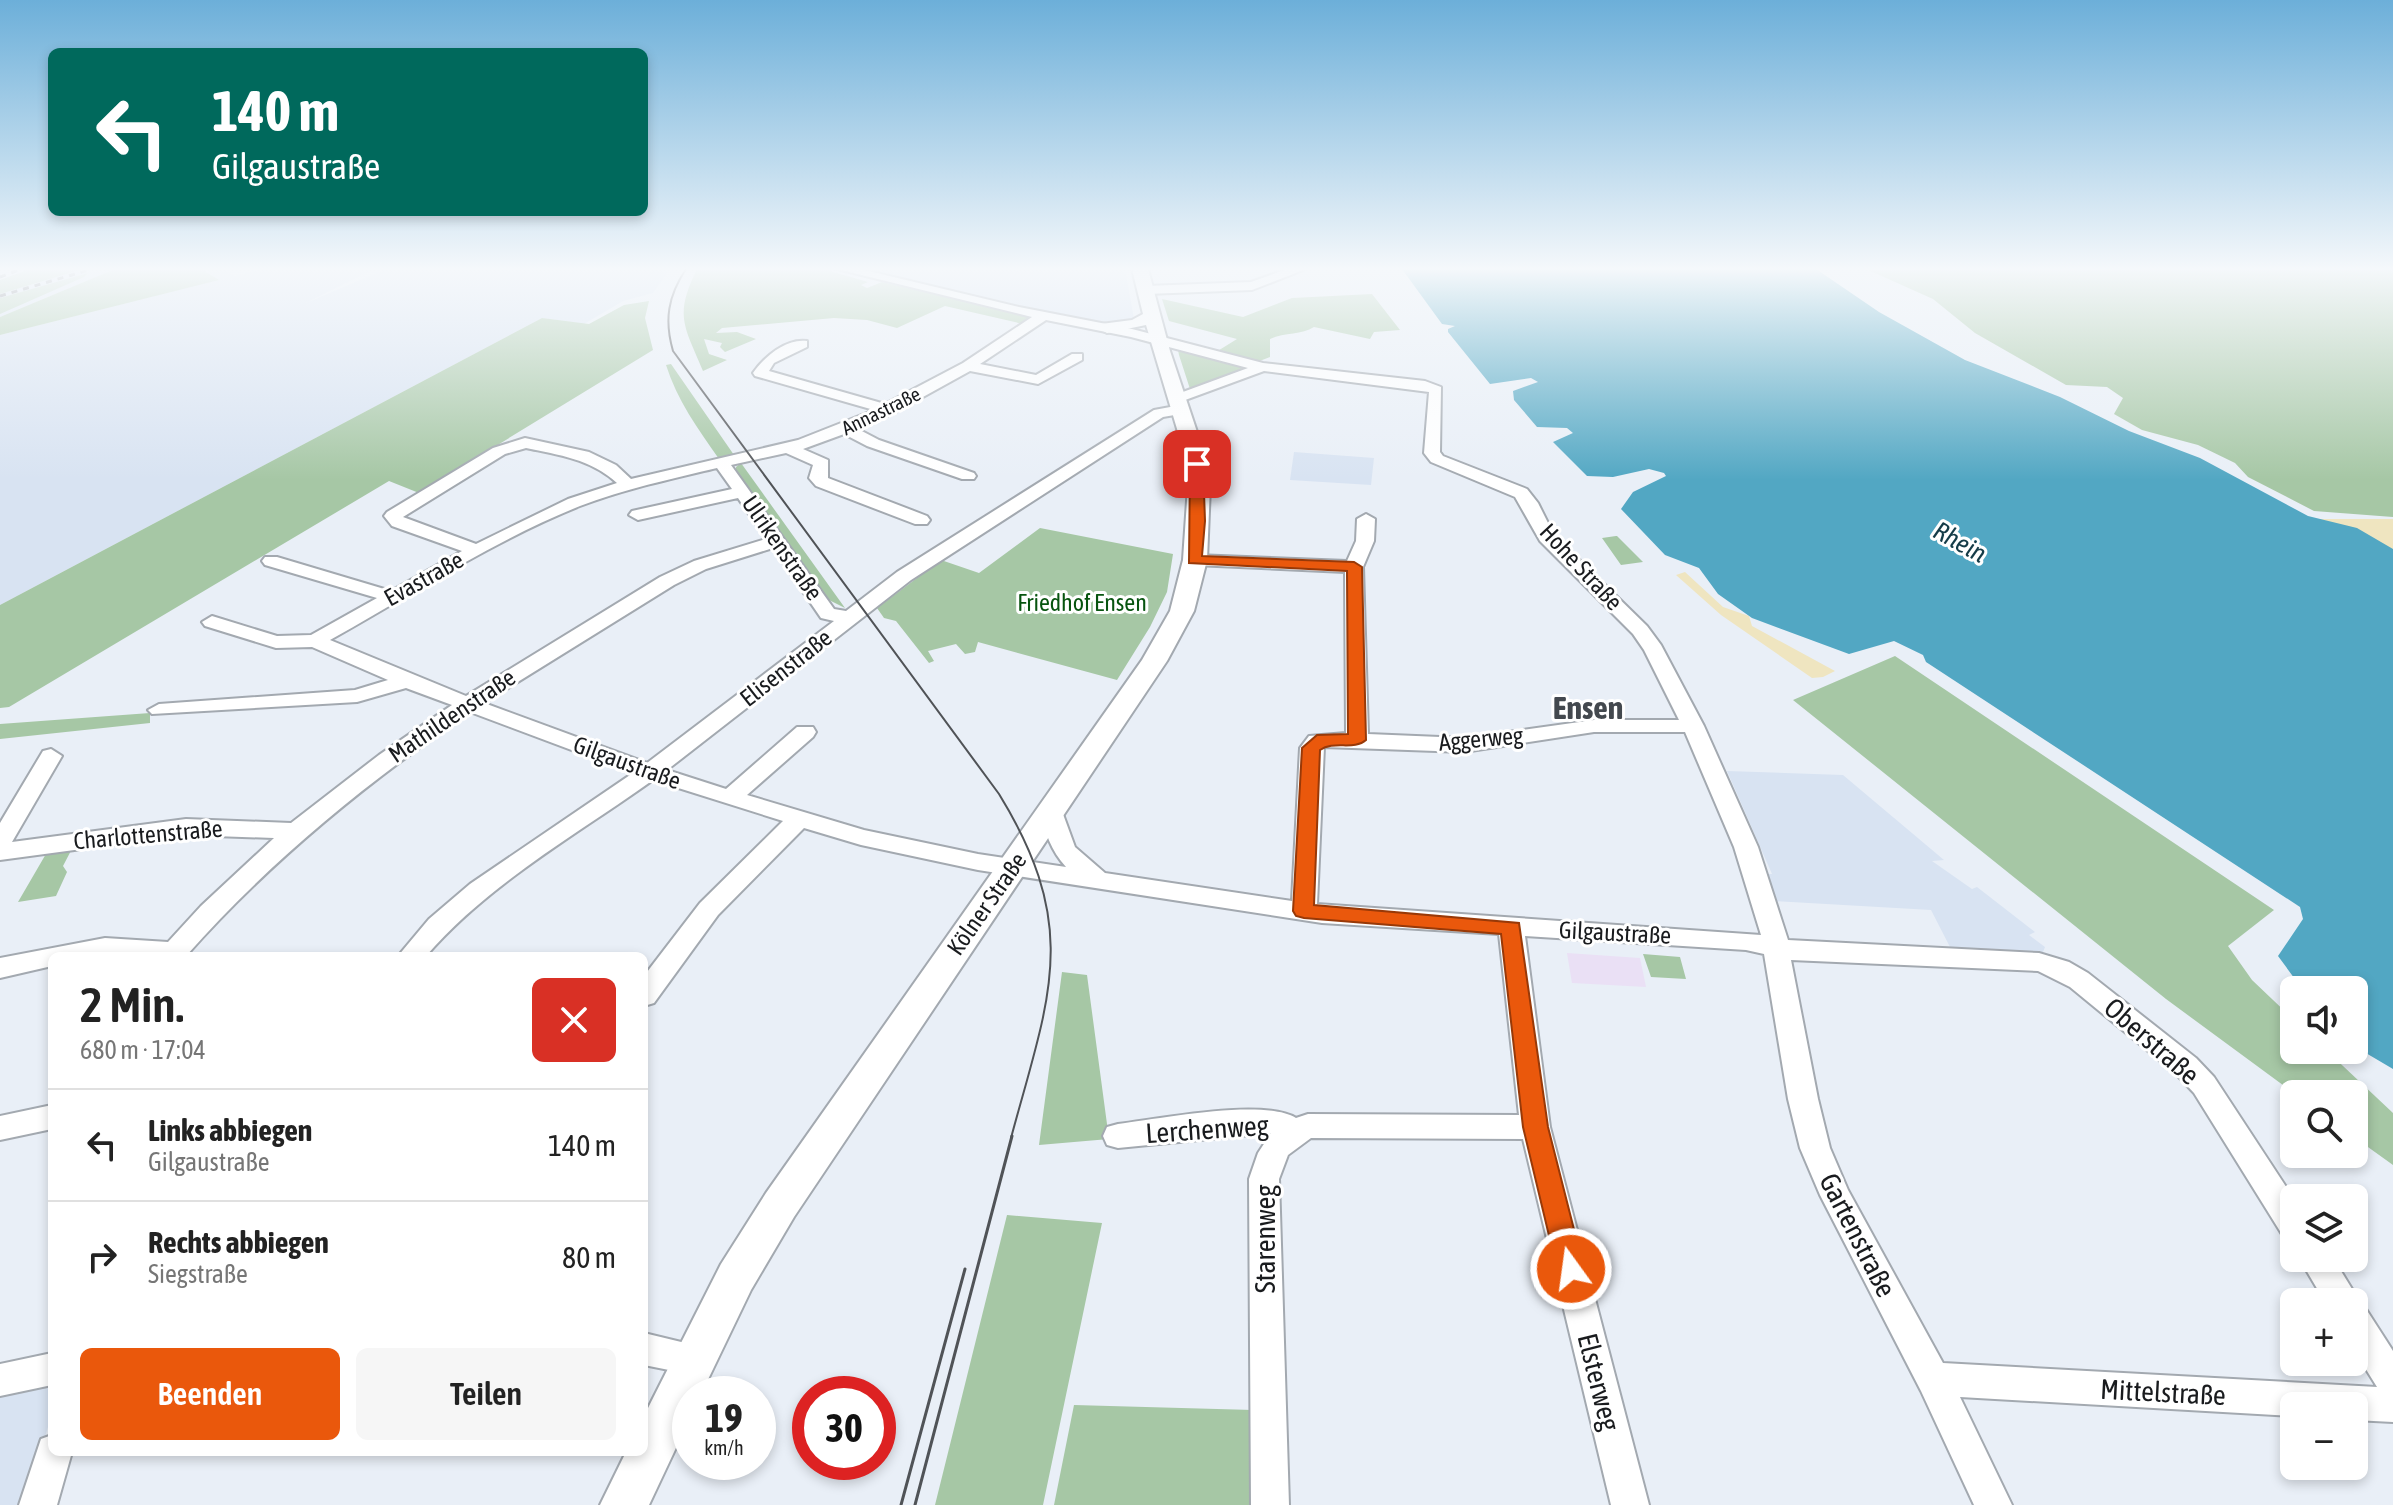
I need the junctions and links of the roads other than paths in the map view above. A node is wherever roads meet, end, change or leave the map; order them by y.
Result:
1 (1008, 339) edge
2 (1157, 339) joint
3 (802, 344) dead end
4 (1077, 357) dead end
5 (968, 366) junction
6 (1263, 367) junction
7 (1179, 405) junction
8 (889, 410) junction
9 (846, 429) junction
10 (788, 448) junction
11 (749, 458) joint
12 (722, 464) junction
13 (968, 476) dead end
14 (628, 485) junction
15 (743, 492) junction
16 (638, 515) dead end
17 (1366, 519) dead end
18 (921, 520) dead end
19 (777, 541) junction
20 (477, 550) junction
21 (1195, 560) junction
22 (271, 561) dead end
23 (1354, 567) junction
24 (392, 597) junction
25 (850, 618) junction
26 (212, 622) dead end
27 (315, 641) junction
28 (407, 681) junction
29 (468, 703) junction
30 (159, 710) dead end
31 (1693, 726) junction
32 (805, 732) dead end
33 (1357, 740) junction
34 (51, 756) dead end
35 (650, 772) junction
36 (730, 798) junction
37 (1052, 811) junction
38 (799, 819) junction
39 (297, 831) junction
40 (0, 843) edge
41 (0, 852) edge
42 (1014, 867) junction
43 (1097, 879) junction
44 (1304, 911) junction
45 (1511, 928) junction
46 (1776, 947) junction
47 (80, 952) edge
48 (154, 952) edge
49 (175, 952) edge
50 (414, 952) edge
51 (48, 958) edge
52 (2039, 962) joint
53 (0, 968) edge
54 (648, 991) edge
55 (48, 1113) edge
56 (1535, 1127) junction
57 (0, 1128) edge
58 (1293, 1132) junction
59 (1118, 1136) dead end
60 (2280, 1204) edge
61 (2368, 1342) edge
62 (648, 1350) edge
63 (694, 1359) junction
64 (48, 1370) edge
65 (1933, 1379) junction
66 (0, 1380) edge
67 (2393, 1381) edge
68 (2393, 1405) edge
69 (648, 1455) edge
70 (53, 1456) edge
71 (647, 1456) edge
72 (38, 1505) edge
73 (624, 1505) edge
74 (1270, 1505) edge
75 (1630, 1505) edge
76 (1993, 1505) edge

1 - 5 street, Annastraße
2 - 6 street, Hohe Straße
2 - 7 main road, Kölner Straße
3 - 8 street
4 - 5 street
5 - 8 street, Annastraße
6 - 7 street, Hohe Straße
6 - 31 street, Hohe Straße
7 - 21 main road, Kölner Straße
7 - 25 street, Elisenstraße
8 - 9 street, Annastraße
9 - 10 street, Annastraße
9 - 13 street
10 - 11 street, Annastraße
10 - 18 street
11 - 12 street, Evastraße
12 - 14 street, Evastraße
12 - 15 street, Ulrikenstraße
14 - 20 street, Evastraße
14 - 20 street
15 - 16 street
15 - 19 street, Ulrikenstraße
17 - 23 street
19 - 25 street, Ulrikenstraße
19 - 29 street, Mathildenstraße
20 - 24 street, Evastraße
21 - 23 street
21 - 37 main road, Kölner Straße
22 - 24 street
23 - 33 street
24 - 27 street, Evastraße
25 - 35 street, Elisenstraße
26 - 27 street
27 - 28 street
28 - 29 street, Gilgaustraße
28 - 30 street
29 - 35 street, Gilgaustraße
29 - 39 street, Mathildenstraße
31 - 33 street, Aggerweg
31 - 46 street, Hohe Straße
32 - 36 street
33 - 44 street, Aggerweg
34 - 40 street
35 - 36 street, Gilgaustraße
35 - 50 street, Elisenstraße
36 - 38 street, Gilgaustraße
37 - 42 main road, Kölner Straße
37 - 43 street
38 - 42 street, Gilgaustraße
38 - 54 street
39 - 41 street, Charlottenstraße
39 - 49 street, Mathildenstraße
42 - 43 street, Gilgaustraße
42 - 63 main road, Kölner Straße
43 - 44 street, Gilgaustraße
44 - 45 street, Gilgaustraße
45 - 46 street, Gilgaustraße
45 - 56 street, Elsterweg
46 - 52 street, Gilgaustraße
46 - 65 street, Gartenstraße
47 - 48 street
51 - 53 street
52 - 60 street, Oberstraße
55 - 57 street
56 - 58 street
56 - 75 street, Elsterweg
58 - 59 street, Lerchenweg
58 - 74 street, Starenweg
61 - 67 street
62 - 63 street
63 - 69 main road, Kölner Straße
64 - 66 street
65 - 68 street, Mittelstraße
65 - 76 street, Gartenstraße
70 - 72 street
71 - 73 main road, Kölner Straße

